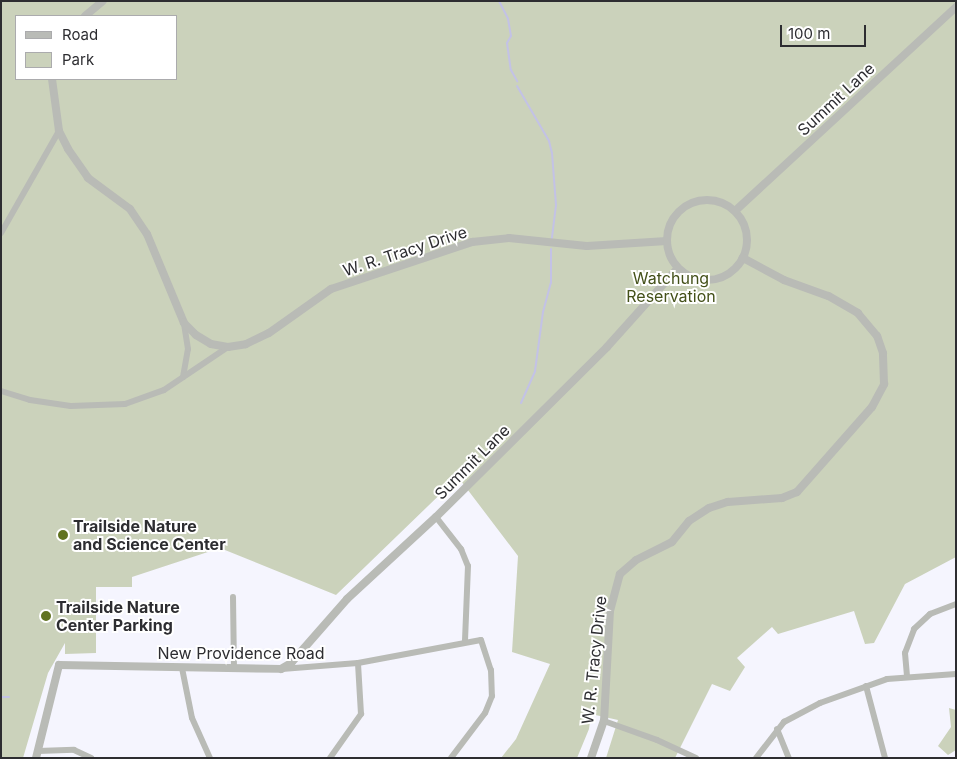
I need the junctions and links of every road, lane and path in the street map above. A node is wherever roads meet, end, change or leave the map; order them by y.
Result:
1 (104, 1) edge
2 (956, 7) edge
3 (86, 15) edge
4 (52, 80) edge
5 (59, 132) junction
6 (735, 211) junction
7 (1, 234) edge
8 (667, 241) junction
9 (743, 258) junction
10 (678, 268) junction
11 (184, 322) junction
12 (228, 347) junction
13 (183, 378) junction
14 (1, 391) edge
15 (436, 517) junction
16 (234, 597) dead end
17 (956, 604) edge
18 (465, 642) junction
19 (358, 663) junction
20 (182, 668) junction
21 (234, 668) junction
22 (281, 669) junction
23 (956, 674) edge
24 (907, 676) junction
25 (866, 686) junction
26 (604, 721) junction
27 (776, 729) junction
28 (36, 754) edge
29 (91, 758) edge
30 (210, 758) edge
31 (330, 758) edge
32 (451, 758) edge
33 (591, 758) edge
34 (696, 758) edge
35 (756, 758) edge
36 (789, 758) edge
37 (885, 758) edge

1 - 3 street
2 - 6 street, Summit Lane
4 - 5 street, W. R. Tracy Drive
5 - 7 street
5 - 11 street, W. R. Tracy Drive
6 - 8 street
6 - 9 street
8 - 10 street
8 - 12 street, W. R. Tracy Drive
9 - 10 street
9 - 26 street, W. R. Tracy Drive
10 - 15 street, Summit Lane
11 - 12 street, W. R. Tracy Drive
11 - 13 street, W. R. Tracy Drive
12 - 13 street, W. R. Tracy Drive
13 - 14 street, W. R. Tracy Drive
15 - 18 street
15 - 22 street, Summit Lane
16 - 21 street
17 - 24 street
18 - 19 street, New Providence Road
18 - 32 street, New Providence Road
19 - 22 street, New Providence Road
19 - 31 street
20 - 21 street, New Providence Road
20 - 28 street, New Providence Road
20 - 30 street
21 - 22 street, New Providence Road
23 - 24 street
24 - 25 street
25 - 27 street
25 - 37 street
26 - 33 street, W. R. Tracy Drive
26 - 34 street
27 - 35 street
27 - 36 street
28 - 29 street

